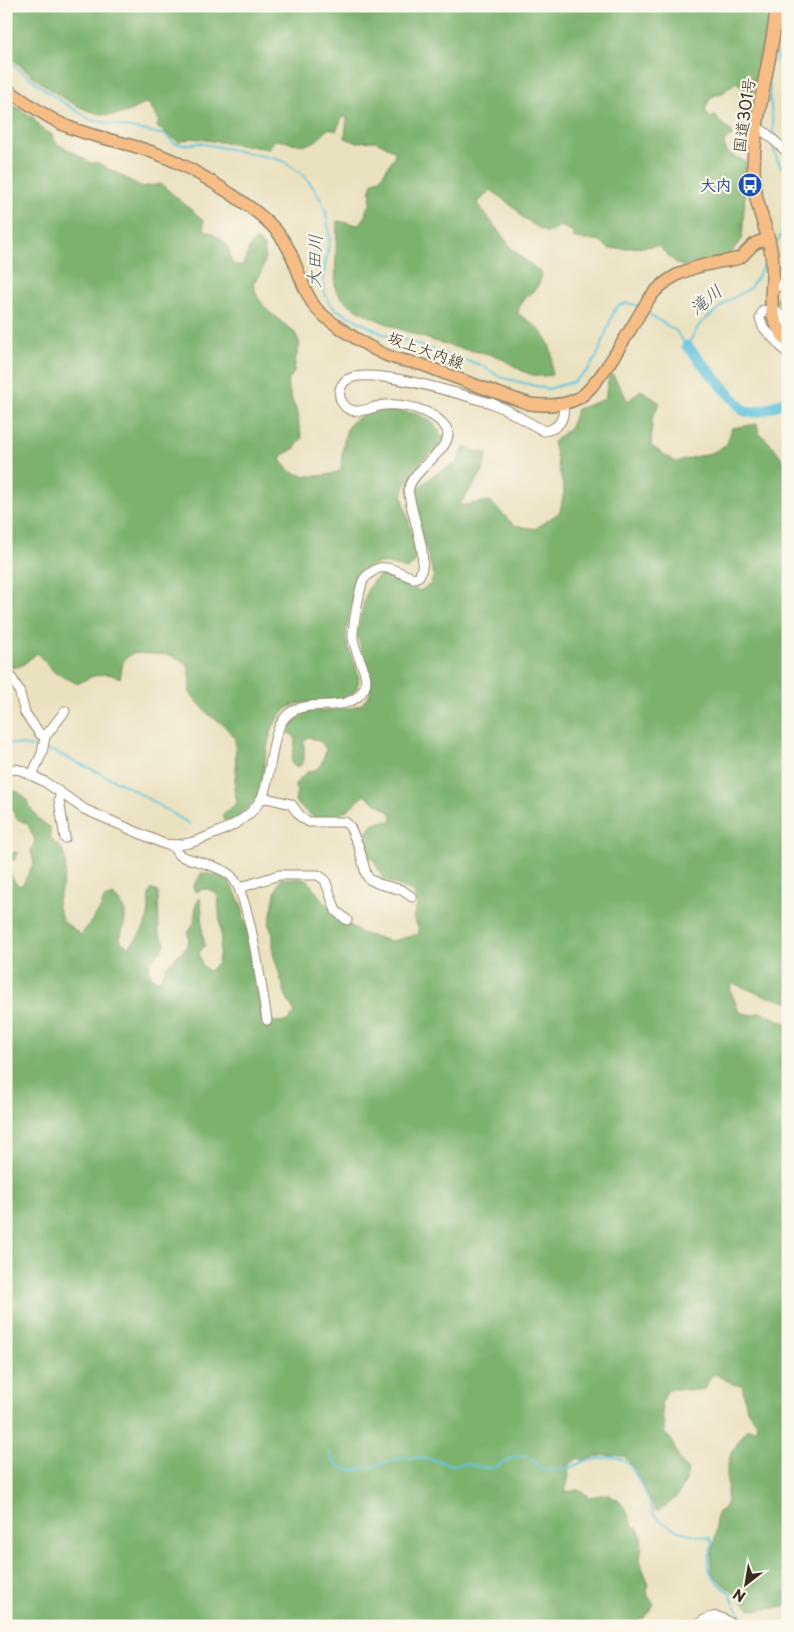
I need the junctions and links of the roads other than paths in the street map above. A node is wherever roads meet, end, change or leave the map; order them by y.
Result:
1 (774, 6) edge
2 (6, 89) edge
3 (762, 130) junction
4 (788, 153) edge
5 (770, 243) junction
6 (788, 281) edge
7 (771, 290) junction
8 (767, 308) junction
9 (788, 323) edge
10 (788, 342) edge
11 (788, 354) edge
12 (563, 404) junction
13 (6, 669) edge
14 (64, 711) dead end
15 (45, 737) junction
16 (6, 770) edge
17 (32, 775) junction
18 (61, 793) junction
19 (262, 797) junction
20 (65, 838) dead end
21 (172, 845) junction
22 (239, 888) junction
23 (412, 897) dead end
24 (347, 920) dead end
25 (267, 1020) dead end
26 (694, 1626) edge
27 (736, 1626) edge

1 - 3 highway, 国道301号
2 - 12 main road, 坂上大内線
3 - 4 street
3 - 5 highway, 国道301号
5 - 7 highway, 国道301号
5 - 12 main road, 坂上大内線
6 - 7 street
7 - 8 highway, 国道301号
8 - 9 street
8 - 10 highway, 国道301号
8 - 11 street
12 - 19 street
13 - 15 street
14 - 15 street
15 - 17 street
16 - 17 street
17 - 18 street
18 - 20 street
18 - 21 street
19 - 21 street
19 - 23 street
21 - 22 street
22 - 24 street
22 - 25 street
26 - 27 street

